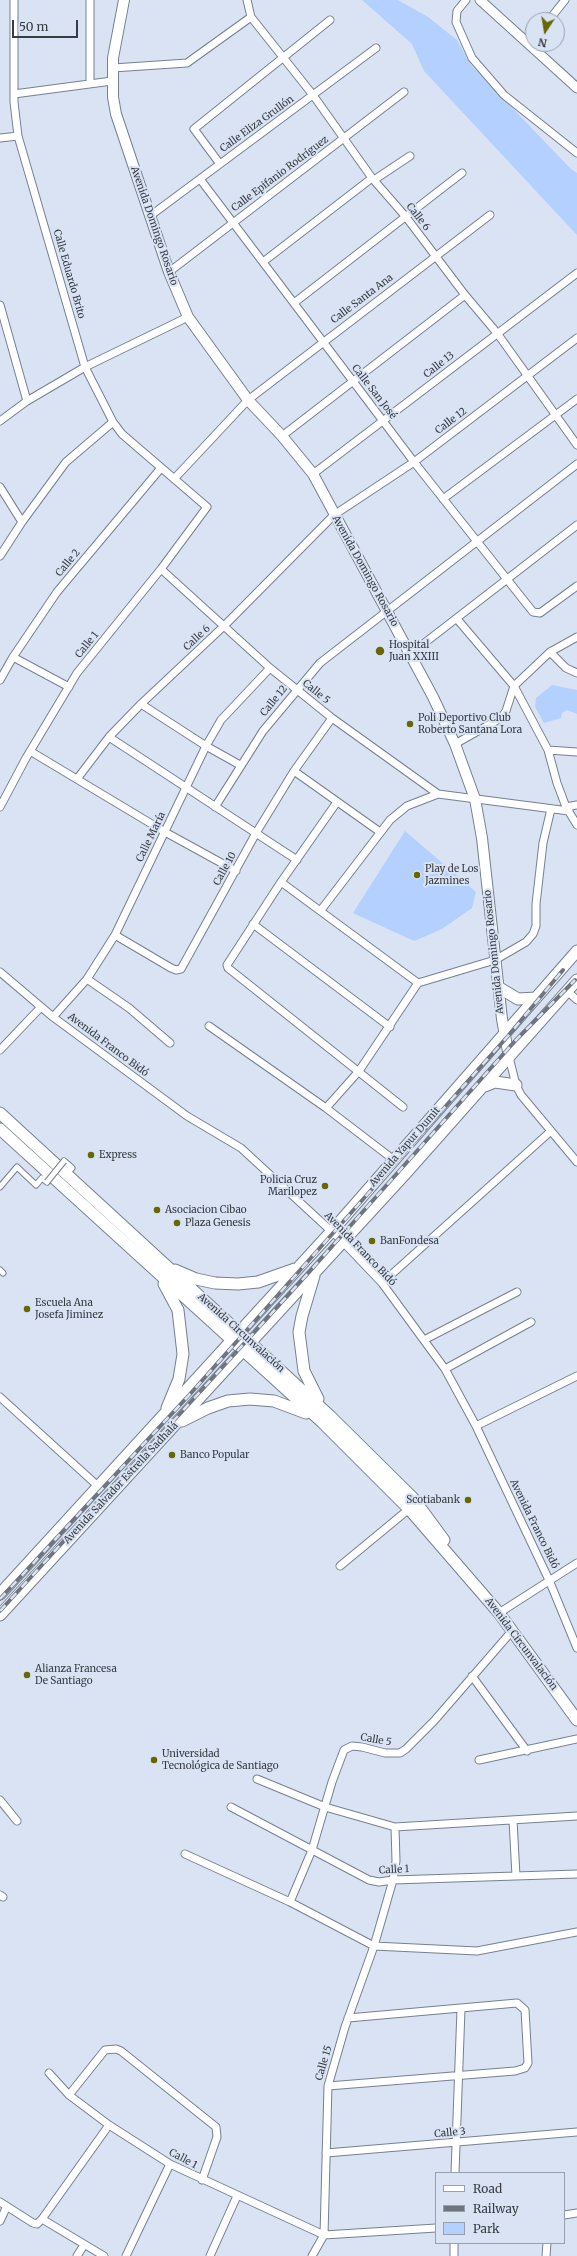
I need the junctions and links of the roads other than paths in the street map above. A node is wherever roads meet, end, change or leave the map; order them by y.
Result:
1 (14, 0) edge
2 (90, 0) edge
3 (124, 0) edge
4 (247, 0) edge
5 (466, 0) edge
6 (480, 0) edge
7 (565, 0) edge
8 (555, 12) edge
9 (250, 17) junction
10 (330, 20) dead end
11 (525, 37) edge
12 (376, 48) dead end
13 (541, 52) edge
14 (284, 57) junction
15 (113, 68) junction
16 (112, 81) junction
17 (90, 84) junction
18 (577, 88) edge
19 (404, 92) dead end
20 (14, 94) junction
21 (313, 95) junction
22 (18, 136) junction
23 (0, 138) edge
24 (344, 138) junction
25 (577, 153) edge
26 (410, 156) dead end
27 (220, 164) junction
28 (462, 173) dead end
29 (200, 179) junction
30 (373, 179) junction
31 (490, 215) dead end
32 (150, 216) junction
33 (406, 217) junction
34 (232, 223) junction
35 (435, 256) junction
36 (264, 262) junction
37 (169, 272) junction
38 (577, 273) edge
39 (465, 295) junction
40 (294, 303) junction
41 (0, 305) edge
42 (188, 317) junction
43 (497, 333) junction
44 (577, 338) edge
45 (322, 341) junction
46 (85, 366) junction
47 (528, 376) junction
48 (353, 381) junction
49 (577, 399) edge
50 (248, 400) junction
51 (27, 401) junction
52 (555, 415) junction
53 (384, 420) junction
54 (0, 421) edge
55 (113, 422) junction
56 (282, 436) junction
57 (577, 445) edge
58 (414, 462) junction
59 (577, 464) edge
60 (161, 468) junction
61 (313, 474) junction
62 (174, 478) junction
63 (0, 487) edge
64 (443, 499) junction
65 (207, 507) joint
66 (334, 515) junction
67 (22, 522) junction
68 (577, 525) edge
69 (477, 543) junction
70 (0, 556) edge
71 (161, 568) junction
72 (506, 581) junction
73 (577, 586) edge
74 (387, 610) junction
75 (458, 619) junction
76 (225, 625) junction
77 (577, 637) edge
78 (550, 652) junction
79 (409, 655) junction
80 (13, 657) junction
81 (270, 668) junction
82 (577, 673) edge
83 (0, 680) edge
84 (514, 686) junction
85 (69, 687) junction
86 (296, 689) junction
87 (141, 704) junction
88 (332, 718) junction
89 (109, 737) junction
90 (455, 744) junction
91 (206, 746) junction
92 (548, 750) junction
93 (30, 751) junction
94 (577, 752) edge
95 (240, 765) junction
96 (294, 771) junction
97 (77, 779) junction
98 (186, 787) junction
99 (438, 794) junction
100 (475, 799) junction
101 (338, 802) junction
102 (577, 805) edge
103 (0, 807) edge
104 (215, 807) junction
105 (567, 809) junction
106 (551, 810) junction
107 (577, 825) edge
108 (165, 832) junction
109 (380, 832) junction
110 (256, 833) junction
111 (297, 860) junction
112 (236, 872) junction
113 (281, 882) junction
114 (321, 910) junction
115 (252, 924) junction
116 (115, 935) junction
117 (577, 951) edge
118 (495, 960) junction
119 (0, 972) edge
120 (87, 979) junction
121 (577, 980) edge
122 (418, 983) junction
123 (498, 987) junction
124 (567, 991) junction
125 (536, 998) junction
126 (577, 1000) edge
127 (41, 1008) junction
128 (53, 1017) junction
129 (209, 1026) dead end
130 (390, 1027) junction
131 (504, 1035) junction
132 (170, 1043) dead end
133 (0, 1050) edge
134 (509, 1057) junction
135 (359, 1071) junction
136 (516, 1085) junction
137 (481, 1089) junction
138 (403, 1107) dead end
139 (326, 1108) junction
140 (0, 1112) edge
141 (0, 1129) edge
142 (551, 1131) junction
143 (394, 1160) junction
144 (577, 1162) edge
145 (67, 1174) junction
146 (0, 1187) edge
147 (331, 1232) junction
148 (342, 1242) junction
149 (299, 1267) junction
150 (160, 1268) junction
151 (314, 1273) junction
152 (382, 1283) junction
153 (517, 1292) dead end
154 (531, 1322) dead end
155 (241, 1332) junction
156 (424, 1340) junction
157 (251, 1341) junction
158 (232, 1342) junction
159 (242, 1351) junction
160 (445, 1369) junction
161 (577, 1376) edge
162 (0, 1397) edge
163 (326, 1419) junction
164 (161, 1420) junction
165 (476, 1426) junction
166 (172, 1428) junction
167 (99, 1487) junction
168 (409, 1509) junction
169 (577, 1563) edge
170 (340, 1566) dead end
171 (464, 1570) junction
172 (550, 1580) junction
173 (0, 1594) edge
174 (499, 1613) junction
175 (0, 1615) edge
176 (512, 1631) junction
177 (577, 1648) edge
178 (472, 1676) junction
179 (577, 1720) edge
180 (577, 1740) edge
181 (527, 1751) junction
182 (479, 1760) dead end
183 (257, 1779) dead end
184 (0, 1800) edge
185 (231, 1807) dead end
186 (325, 1807) junction
187 (577, 1816) edge
188 (513, 1820) junction
189 (17, 1821) dead end
190 (394, 1827) junction
191 (312, 1850) junction
192 (185, 1854) dead end
193 (577, 1874) edge
194 (516, 1876) junction
195 (393, 1880) junction
196 (290, 1902) junction
197 (577, 1932) edge
198 (374, 1946) junction
199 (461, 2009) junction
200 (348, 2018) junction
201 (49, 2073) dead end
202 (459, 2074) junction
203 (328, 2086) junction
204 (69, 2095) junction
205 (109, 2125) junction
206 (577, 2132) edge
207 (456, 2142) junction
208 (326, 2153) junction
209 (170, 2164) junction
210 (455, 2172) edge
211 (202, 2180) junction
212 (237, 2196) junction
213 (0, 2202) edge
214 (6, 2208) junction
215 (577, 2213) edge
216 (565, 2215) edge
217 (42, 2219) junction
218 (0, 2221) edge
219 (435, 2228) edge
220 (324, 2235) junction
221 (454, 2244) edge
222 (547, 2244) edge
223 (84, 2245) junction
224 (77, 2256) edge
225 (104, 2256) edge
226 (126, 2256) edge
227 (210, 2256) edge
228 (312, 2256) edge
229 (454, 2256) edge
230 (546, 2256) edge

1 - 20 street, Calle Eduardo Brito
2 - 17 street
3 - 15 main road, Avenida Domingo Rosario
4 - 9 street
5 - 25 street
6 - 11 street
7 - 8 street
9 - 14 street, Calle 6
9 - 15 street
10 - 14 street
12 - 21 street, Calle Eliza Grullón
13 - 18 street
14 - 21 street, Calle 6
14 - 27 street
15 - 16 main road, Avenida Domingo Rosario
16 - 17 street
16 - 32 main road, Avenida Domingo Rosario
17 - 20 street
19 - 24 street, Calle Epifanio Rodríguez
20 - 22 street, Calle Eduardo Brito
21 - 24 street, Calle 6
21 - 27 street, Calle Eliza Grullón
22 - 23 street
22 - 46 street, Calle Eduardo Brito
24 - 30 street, Calle 6
24 - 34 street, Calle Epifanio Rodríguez
26 - 30 street
27 - 29 street, Calle Eliza Grullón
28 - 33 street
29 - 32 street, Calle Eliza Grullón
29 - 34 street, Calle San José
30 - 33 street, Calle 6
30 - 36 street
31 - 35 street, Calle Santa Ana
32 - 37 main road, Avenida Domingo Rosario
33 - 35 street, Calle 6
33 - 40 street
34 - 36 street, Calle San José
34 - 37 street, Calle Epifanio Rodríguez
35 - 39 street, Calle 6
35 - 45 street, Calle Santa Ana
36 - 40 street, Calle San José
37 - 42 main road, Avenida Domingo Rosario
38 - 43 street, Calle 13
39 - 43 street, Calle 6
39 - 48 street
40 - 45 street, Calle San José
41 - 51 street
42 - 46 street
42 - 50 main road, Avenida Domingo Rosario
43 - 47 street, Calle 6
43 - 53 street, Calle 13
44 - 47 street, Calle 12
45 - 48 street, Calle San José
45 - 50 street, Calle Santa Ana
46 - 51 street
46 - 55 street, Calle Eduardo Brito
47 - 52 street, Calle 6
47 - 58 street, Calle 12
48 - 53 street, Calle San José
48 - 56 street
49 - 52 street
50 - 56 main road, Avenida Domingo Rosario
50 - 62 street, Calle Santa Ana
51 - 54 street
52 - 57 street, Calle 6
52 - 64 street
53 - 58 street, Calle San José
53 - 61 street, Calle 13
55 - 60 street, Calle Eduardo Brito
55 - 67 street
56 - 61 main road, Avenida Domingo Rosario
58 - 64 street, Calle San José
58 - 66 street, Calle 12
59 - 69 street, Calle 12
60 - 62 street, Calle Eduardo Brito
60 - 80 street, Calle 2
61 - 66 main road, Avenida Domingo Rosario
62 - 65 street, Calle Eduardo Brito
63 - 67 street
64 - 69 street, Calle San José
65 - 71 street, Calle 1
66 - 74 main road, Avenida Domingo Rosario
66 - 76 street, Calle 6
67 - 70 street
68 - 72 street
69 - 72 street, Calle San José
69 - 74 street, Calle 12
71 - 76 street, Calle 5
71 - 85 street, Calle 1
72 - 73 street, Calle San José
72 - 75 street
74 - 79 main road, Avenida Domingo Rosario
74 - 86 street, Calle 12
75 - 79 street
75 - 84 street
76 - 81 street, Calle 5
76 - 87 street, Calle 6
77 - 78 street
78 - 82 street
78 - 84 street
79 - 90 main road, Avenida Domingo Rosario
80 - 83 street, Calle 2
80 - 85 street
81 - 86 street, Calle 5
81 - 91 street, Calle María
84 - 90 street
84 - 92 street
85 - 93 street, Calle 1
86 - 88 street, Calle 5
86 - 95 street, Calle 12
87 - 89 street, Calle 6
87 - 91 street
88 - 96 street, Calle 10
88 - 99 street, Calle 5
89 - 97 street, Calle 6
89 - 98 street
90 - 100 main road, Avenida Domingo Rosario
91 - 95 street
91 - 98 street, Calle María
92 - 94 street
92 - 105 street
93 - 97 street
93 - 103 street, Calle 1
95 - 104 street, Calle 12
96 - 101 street
96 - 110 street, Calle 10
97 - 108 street
98 - 104 street
98 - 108 street, Calle María
99 - 100 street, Calle 5
99 - 109 street
100 - 106 street, Calle 5
100 - 118 main road, Avenida Domingo Rosario
101 - 109 street
101 - 111 street
102 - 105 street, Calle 5
104 - 110 street
105 - 106 street, Calle 5
105 - 107 street
106 - 118 street
108 - 112 street
108 - 116 street, Calle María
109 - 114 street
110 - 111 street
110 - 112 street, Calle 10
111 - 113 street
112 - 116 street, Calle 10
113 - 114 street
113 - 115 street
114 - 122 street
115 - 130 street
115 - 135 street
116 - 120 street, Calle María
117 - 125 main road, Avenida Yapur Dumit
118 - 122 street
118 - 123 main road, Avenida Domingo Rosario
119 - 127 street, Avenida Franco Bidó
120 - 128 street, Calle María
120 - 132 street
121 - 124 main road, Avenida Yapur Dumit
122 - 130 street
123 - 125 main road
123 - 131 main road, Avenida Domingo Rosario
124 - 126 street
124 - 134 main road, Avenida Yapur Dumit
125 - 131 main road, Avenida Yapur Dumit
127 - 128 street, Avenida Franco Bidó
127 - 133 street
128 - 147 street, Avenida Franco Bidó
129 - 139 street
130 - 135 street
131 - 134 main road, Avenida Domingo Rosario
131 - 143 main road, Avenida Yapur Dumit
134 - 136 street, Avenida Domingo Rosario
134 - 137 main road, Avenida Yapur Dumit
135 - 138 street
135 - 139 street
136 - 137 main road
136 - 142 street, Avenida Domingo Rosario
137 - 148 main road, Avenida Yapur Dumit
139 - 143 street
140 - 145 main road, Avenida Circunvalación
141 - 150 main road, Avenida Circunvalación
142 - 144 street, Avenida Domingo Rosario
142 - 152 street
143 - 147 main road, Avenida Yapur Dumit
145 - 146 street, bridge
145 - 150 main road, Avenida Circunvalación
147 - 148 street, Avenida Franco Bidó
147 - 149 main road, Avenida Yapur Dumit
148 - 151 main road, Avenida Yapur Dumit
148 - 152 street, Avenida Franco Bidó
149 - 150 main road
149 - 155 main road, Avenida Yapur Dumit
150 - 155 main road, Avenida Circunvalación
150 - 158 main road, Avenida Circunvalación
150 - 164 main road
151 - 157 main road, Avenida Yapur Dumit
151 - 163 main road
152 - 156 street, Avenida Franco Bidó
153 - 156 street
154 - 160 street
155 - 157 main road, Avenida Circunvalación
155 - 158 main road, Avenida Yapur Dumit
156 - 160 street, Avenida Franco Bidó
157 - 159 main road, Avenida Yapur Dumit
157 - 163 main road, Avenida Circunvalación
158 - 159 main road, Avenida Circunvalación
158 - 164 main road, Avenida Salvador Estrella Sadhalá
159 - 163 main road, Avenida Circunvalación
159 - 166 main road, Avenida Salvador Estrella Sadhalá
160 - 165 street, Avenida Franco Bidó
161 - 165 street
162 - 167 street
163 - 166 main road
163 - 168 main road, Avenida Circunvalación
163 - 171 main road, Avenida Circunvalación
164 - 167 main road, Avenida Salvador Estrella Sadhalá
165 - 172 street, Avenida Franco Bidó
166 - 175 main road, Avenida Salvador Estrella Sadhalá
167 - 173 main road, Avenida Salvador Estrella Sadhalá
168 - 170 street
168 - 171 main road, Avenida Circunvalación
169 - 172 street
171 - 174 main road, Avenida Circunvalación
172 - 174 street
172 - 177 street, Avenida Franco Bidó
174 - 176 main road, Avenida Circunvalación
176 - 178 street, Calle 5
176 - 179 main road, Avenida Circunvalación
178 - 181 street
178 - 186 street, Calle 5
180 - 181 street
181 - 182 street
183 - 186 street
184 - 189 street
185 - 191 street, Calle 1
186 - 190 street
186 - 191 street, Calle 5
187 - 188 street
188 - 190 street
188 - 194 street
190 - 195 street
191 - 195 street, Calle 1
191 - 196 street, Calle 5
192 - 196 street
193 - 194 street, Calle 1
194 - 195 street, Calle 1
195 - 198 street, Calle 15
196 - 198 street
197 - 198 street
198 - 200 street, Calle 15
199 - 200 street
199 - 202 street
199 - 202 street
200 - 203 street, Calle 15
201 - 204 street, Calle 1
202 - 203 street
202 - 207 street
203 - 208 street, Calle 15
204 - 205 street, Calle 1
204 - 211 street
205 - 209 street, Calle 1
205 - 217 street
206 - 207 street, Calle 3
207 - 208 street, Calle 3
207 - 210 street
208 - 220 street, Calle 15
209 - 211 street, Calle 1
209 - 226 street
211 - 212 street, Calle 1
212 - 220 street, Calle 1
212 - 227 street
213 - 214 street
214 - 217 street
214 - 218 street
215 - 216 street
217 - 223 street
219 - 220 street
220 - 228 street, Calle 15
221 - 229 street
222 - 230 street
223 - 224 street
223 - 225 street

